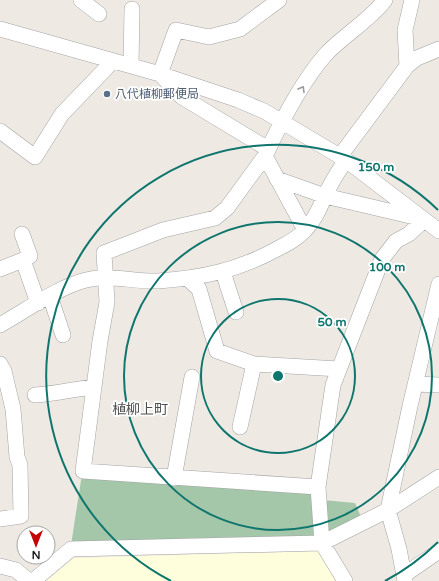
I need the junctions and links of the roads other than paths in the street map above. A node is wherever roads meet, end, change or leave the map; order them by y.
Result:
1 (81, 0) edge
2 (279, 0) edge
3 (385, 0) edge
4 (412, 0) edge
5 (132, 9) dead end
6 (99, 14) dead end
7 (0, 29) edge
8 (439, 50) edge
9 (113, 61) junction
10 (131, 66) junction
11 (407, 66) junction
12 (160, 74) junction
13 (282, 122) junction
14 (0, 131) edge
15 (267, 153) junction
16 (343, 158) junction
17 (277, 179) junction
18 (325, 196) junction
19 (424, 220) junction
20 (305, 230) junction
21 (439, 231) edge
22 (22, 234) dead end
23 (23, 260) junction
24 (0, 269) edge
25 (224, 272) junction
26 (107, 277) junction
27 (187, 278) junction
28 (439, 284) edge
29 (44, 300) junction
30 (236, 312) dead end
31 (0, 325) edge
32 (63, 335) dead end
33 (0, 364) edge
34 (254, 364) junction
35 (339, 369) junction
36 (192, 377) dead end
37 (416, 384) junction
38 (439, 385) edge
39 (94, 387) junction
40 (35, 395) dead end
41 (240, 427) dead end
42 (439, 477) edge
43 (174, 478) junction
44 (318, 487) junction
45 (388, 510) junction
46 (0, 519) edge
47 (322, 543) junction
48 (439, 552) edge
49 (0, 566) edge
50 (404, 578) edge
51 (29, 581) edge
52 (33, 581) edge
53 (345, 581) edge

1 - 6 street
2 - 12 street
13 -> 3 street
4 - 11 street
5 - 10 street
7 - 9 street
8 - 11 street
9 - 10 street
9 - 14 street
10 - 12 street
11 - 16 street
12 - 13 street
12 - 15 street
13 - 15 street
13 - 16 street
15 - 17 street
15 - 26 street
16 - 18 street
16 - 19 street
17 - 18 street
17 - 20 street
18 - 19 street
18 - 20 street
19 - 21 street
19 - 35 street
20 - 25 street
22 - 23 street
23 - 24 street
23 - 29 street
25 - 27 street
25 - 30 street
26 - 27 street
26 - 29 street
26 - 39 street
27 - 34 street
28 - 37 street
29 - 31 street
29 - 32 street
33 - 46 street
34 - 35 street
34 - 41 street
35 - 44 street
36 - 43 street
37 - 38 street
37 - 45 street
39 - 40 street
39 - 43 street
42 - 45 street
43 - 44 street
44 - 47 street
45 - 47 street
45 - 50 street
47 - 52 street
47 - 53 street
48 - 50 street
49 - 51 street

